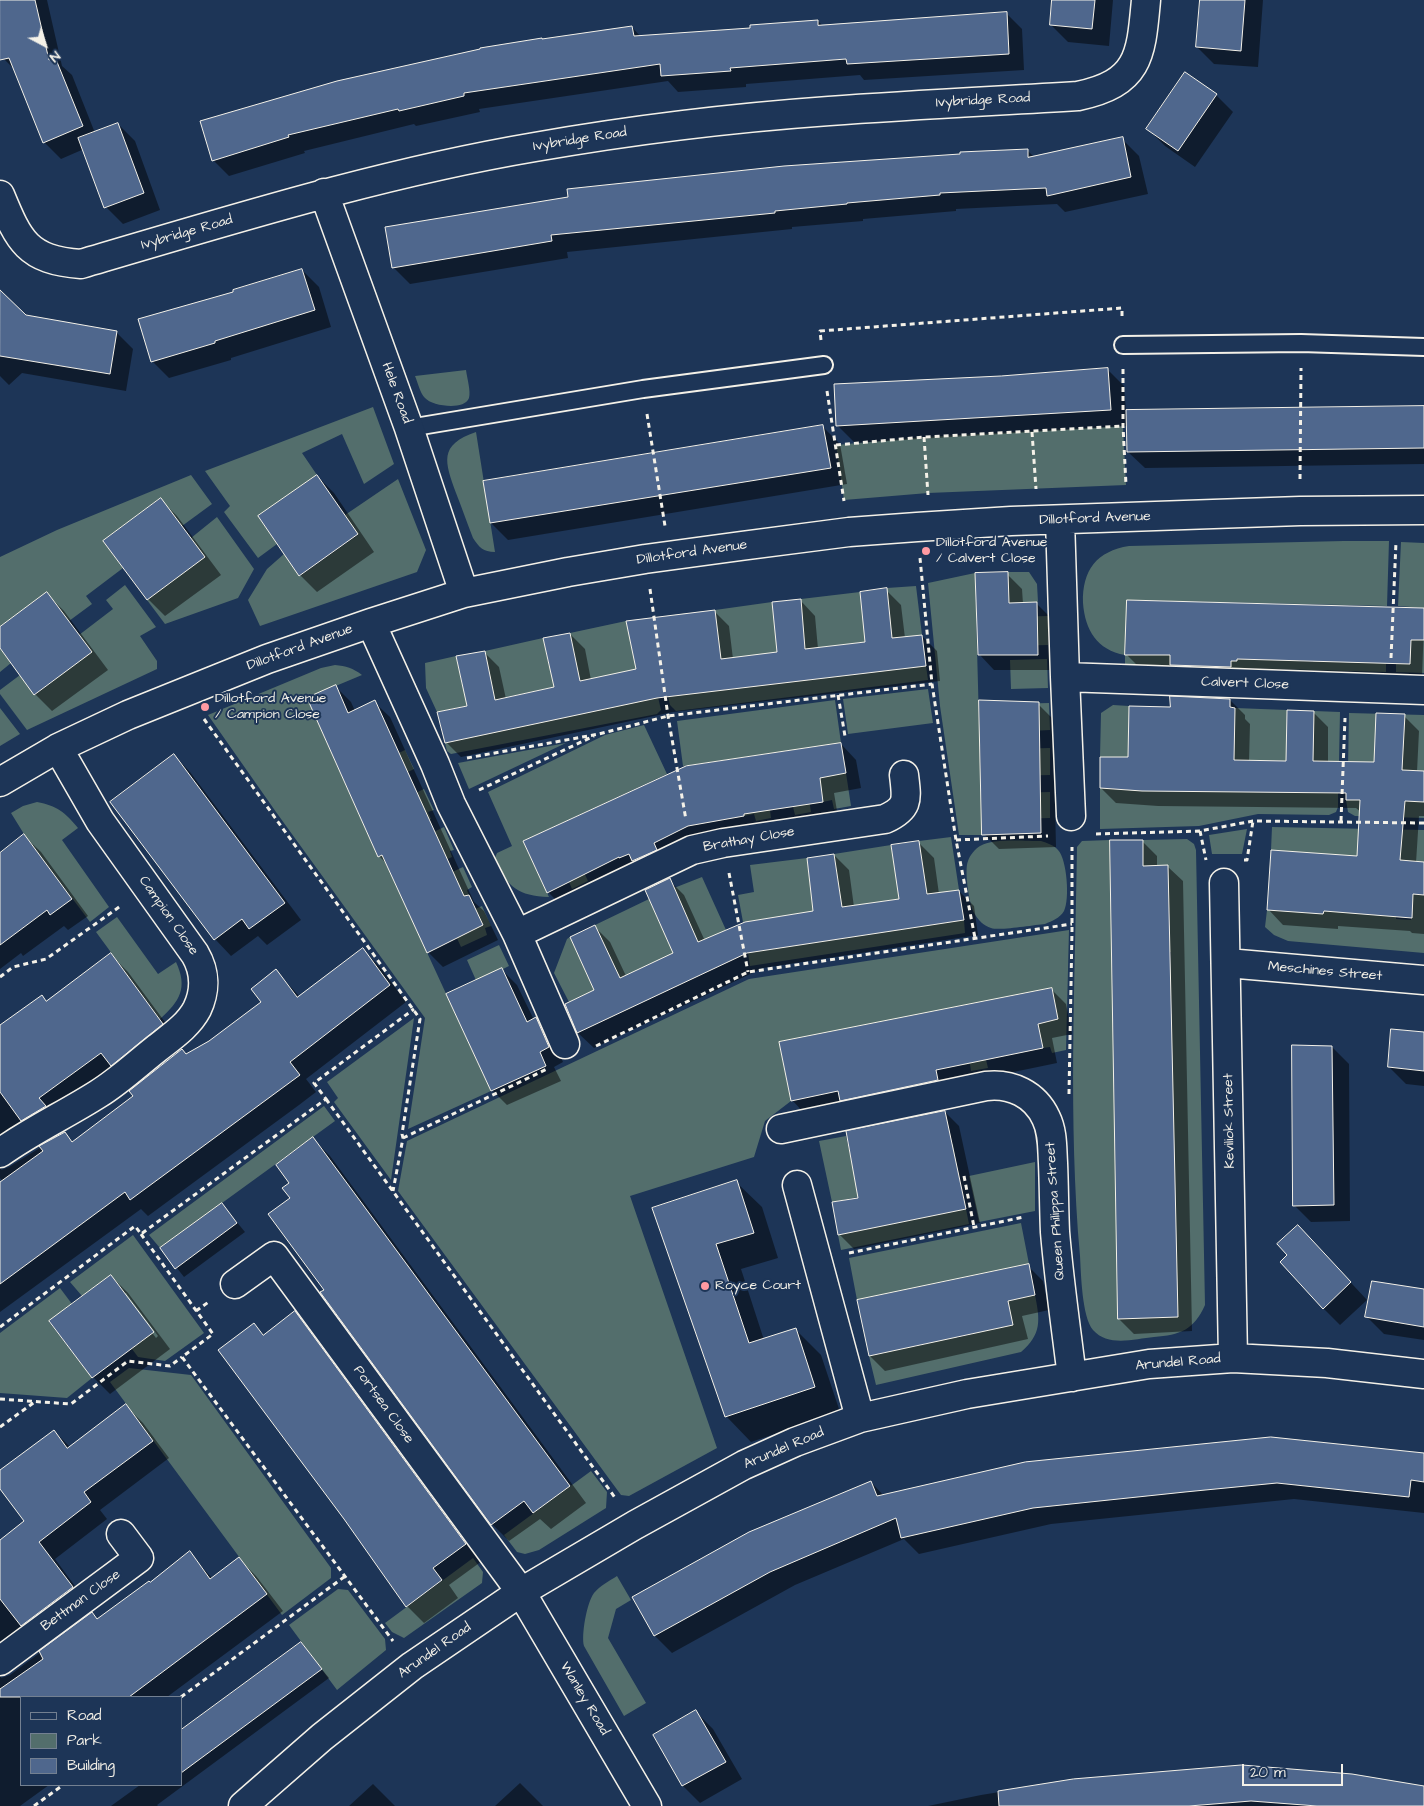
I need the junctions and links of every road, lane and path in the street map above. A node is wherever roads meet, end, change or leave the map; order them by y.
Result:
1 (1146, 0) edge
2 (324, 193) junction
3 (0, 195) edge
4 (1301, 342) junction
5 (1123, 345) junction
6 (1424, 348) edge
7 (824, 365) junction
8 (643, 388) junction
9 (1123, 426) junction
10 (409, 428) junction
11 (1032, 432) junction
12 (924, 437) junction
13 (836, 445) junction
14 (1397, 510) junction
15 (1424, 510) edge
16 (1300, 511) junction
17 (1127, 518) junction
18 (1049, 520) junction
19 (924, 526) junction
20 (849, 532) junction
21 (658, 557) junction
22 (464, 593) junction
23 (371, 623) junction
24 (1066, 677) junction
25 (932, 684) junction
26 (1346, 688) junction
27 (1390, 689) junction
28 (1424, 690) edge
29 (185, 691) junction
30 (838, 695) junction
31 (668, 716) junction
32 (599, 734) junction
33 (845, 736) dead end
34 (58, 748) junction
35 (435, 764) junction
36 (904, 775) dead end
37 (0, 782) edge
38 (451, 804) junction
39 (1071, 816) dead end
40 (1253, 821) junction
41 (1342, 821) junction
42 (1424, 823) edge
43 (1200, 831) junction
44 (1091, 835) dead end
45 (1052, 836) dead end
46 (956, 840) junction
47 (723, 843) junction
48 (1072, 845) dead end
49 (692, 850) junction
50 (1238, 860) dead end
51 (1219, 872) joint
52 (148, 887) junction
53 (1072, 924) junction
54 (517, 934) junction
55 (975, 938) junction
56 (1227, 963) junction
57 (748, 972) junction
58 (0, 977) edge
59 (1424, 980) edge
60 (414, 1009) junction
61 (570, 1053) junction
62 (1069, 1097) dead end
63 (326, 1099) junction
64 (782, 1129) dead end
65 (403, 1138) junction
66 (0, 1154) edge
67 (964, 1176) dead end
68 (797, 1185) dead end
69 (393, 1191) junction
70 (1055, 1211) junction
71 (974, 1227) junction
72 (141, 1234) junction
73 (849, 1252) dead end
74 (235, 1284) dead end
75 (0, 1327) edge
76 (182, 1357) junction
77 (1233, 1358) junction
78 (1424, 1374) edge
79 (1072, 1377) junction
80 (0, 1399) edge
81 (36, 1400) junction
82 (860, 1418) junction
83 (0, 1427) edge
84 (634, 1525) junction
85 (122, 1534) dead end
86 (344, 1577) junction
87 (521, 1592) junction
88 (0, 1661) edge
89 (412, 1666) junction
90 (182, 1696) edge
91 (62, 1786) edge
92 (34, 1806) edge
93 (243, 1806) edge
94 (647, 1806) edge

1 - 2 street, Ivybridge Road
2 - 3 street, Ivybridge Road
2 - 10 street, Hele Road
4 - 5 lane
4 - 6 lane
4 - 16 path
5 - 7 path
5 - 9 path
7 - 8 lane
7 - 13 path
8 - 10 lane
8 - 21 path
9 - 11 path
9 - 17 path
10 - 22 street, Hele Road
11 - 12 path
11 - 18 path
12 - 13 path
12 - 19 path
13 - 20 path
14 - 15 street, Dillotford Avenue
14 - 16 street, Dillotford Avenue
14 - 27 path
16 - 17 street, Dillotford Avenue
17 - 18 street, Dillotford Avenue
18 - 19 street, Dillotford Avenue
18 - 24 street
19 - 20 street, Dillotford Avenue
19 - 25 path
20 - 21 street, Dillotford Avenue
21 - 22 street, Dillotford Avenue
21 - 31 path
22 - 23 street, Dillotford Avenue
23 - 29 street, Dillotford Avenue
23 - 35 street
24 - 26 street, Calvert Close
24 - 39 street
25 - 30 path
25 - 46 path
26 - 27 street, Calvert Close
26 - 41 path
27 - 28 street, Calvert Close
29 - 34 street, Dillotford Avenue
29 - 60 path
30 - 31 path
30 - 33 path
31 - 32 path
31 - 49 path
32 - 35 path
32 - 38 path
34 - 37 street, Dillotford Avenue
34 - 52 street, Campion Close
35 - 38 street
36 - 47 street, Brathay Close
38 - 54 street
40 - 41 path
40 - 43 path
40 - 50 path
41 - 42 path
43 - 44 path
43 - 51 path
45 - 46 path
46 - 55 path
47 - 49 street, Brathay Close
47 - 57 path
48 - 53 path
49 - 54 street, Brathay Close
51 - 56 street, Keviliok Street
52 - 58 path
52 - 66 street, Campion Close
53 - 55 path
53 - 62 path
54 - 61 street
55 - 57 path
56 - 59 street, Meschines Street
56 - 77 street, Keviliok Street
57 - 61 path
60 - 63 path
60 - 65 path
61 - 65 path
63 - 69 path
63 - 72 path
64 - 70 street, Queen Philippa Street
65 - 69 path
67 - 71 path
68 - 82 street
69 - 84 path
70 - 71 path
70 - 79 street, Queen Philippa Street
71 - 73 path
72 - 75 path
72 - 76 path
74 - 87 street, Portsea Close
76 - 81 path
76 - 86 path
77 - 78 street, Arundel Road
77 - 79 street, Arundel Road
79 - 82 street, Arundel Road
80 - 81 path
81 - 83 path
82 - 84 street, Arundel Road
84 - 87 street, Arundel Road
85 - 88 street, Bettman Close
86 - 89 path
86 - 90 path
87 - 89 street, Arundel Road
87 - 94 street, Wanley Road
89 - 93 street, Arundel Road
91 - 92 path

